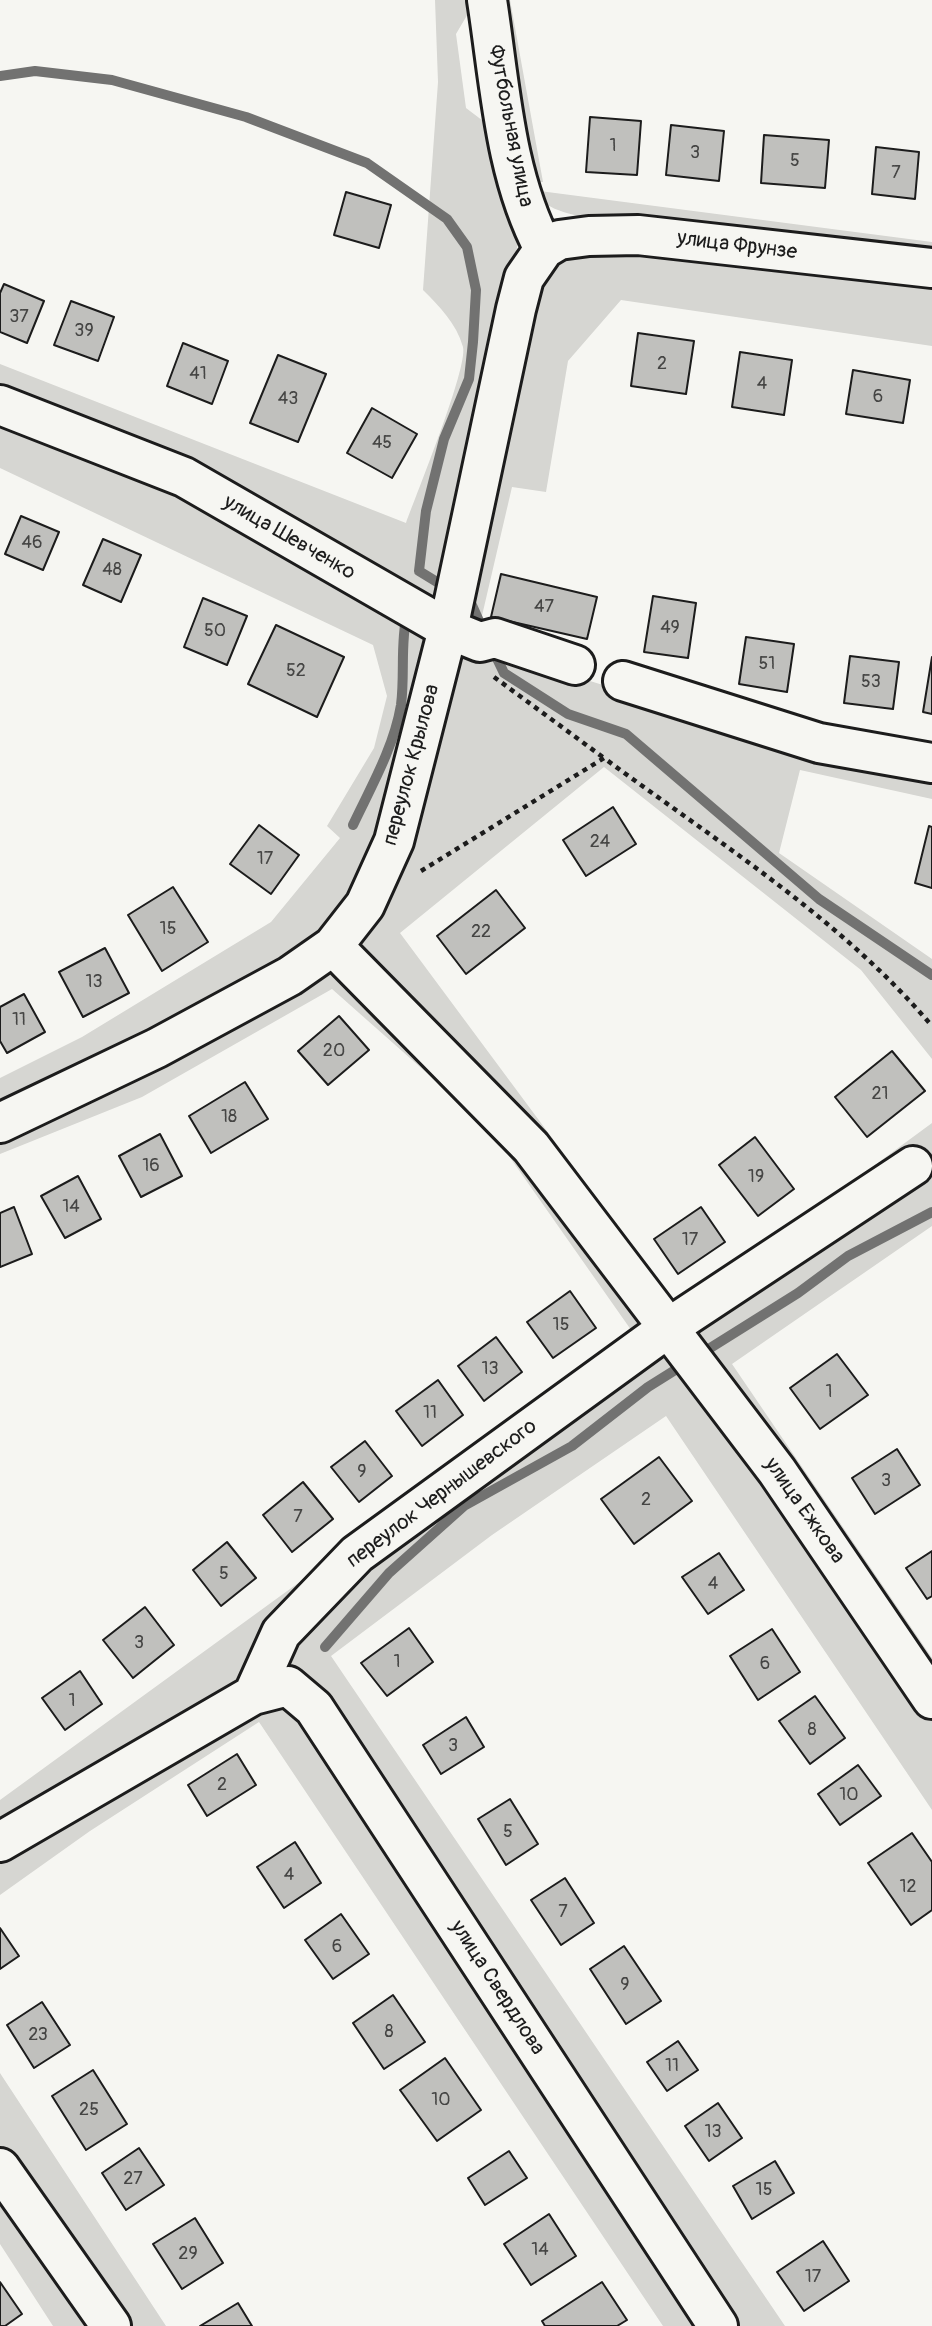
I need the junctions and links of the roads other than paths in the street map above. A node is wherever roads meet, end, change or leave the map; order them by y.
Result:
1 (487, 0) edge
2 (544, 249) junction
3 (932, 268) edge
4 (0, 405) edge
5 (452, 607) junction
6 (575, 665) dead end
7 (623, 681) dead end
8 (932, 763) edge
9 (333, 946) junction
10 (0, 1123) edge
11 (913, 1166) dead end
12 (668, 1328) junction
13 (253, 1695) junction
14 (932, 1699) edge
15 (0, 1843) edge
16 (0, 2168) edge
17 (111, 2326) edge
18 (718, 2326) edge

1 - 2 street, Футбольная улица
2 - 3 street, улица Фрунзе
2 - 5 street, переулок Крылова
4 - 5 street, улица Шевченко
5 - 6 street, улица Шевченко
5 - 9 street, переулок Крылова
7 - 8 street
9 - 10 street, переулок Крылова
9 - 12 street, улица Ежкова
11 - 12 street, переулок Чернышевского
12 - 13 street, переулок Чернышевского
12 - 14 street, улица Ежкова
13 - 15 street
13 - 18 street, улица Свердлова
16 - 17 street

